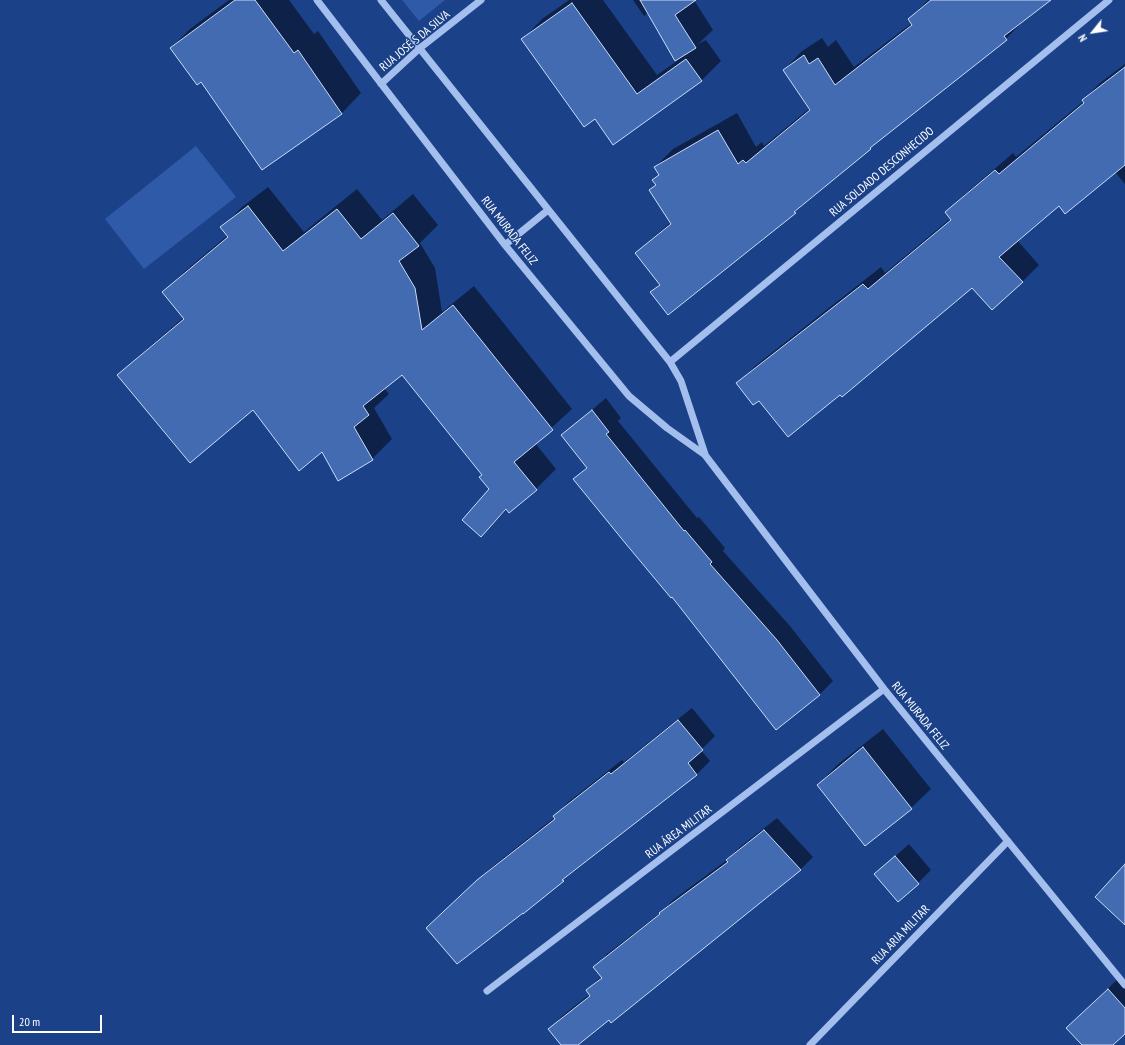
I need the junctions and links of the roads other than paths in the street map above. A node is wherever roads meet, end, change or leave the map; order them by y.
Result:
1 (317, 0) edge
2 (381, 0) edge
3 (481, 0) edge
4 (1109, 0) edge
5 (420, 48) junction
6 (381, 84) junction
7 (548, 210) junction
8 (505, 245) junction
9 (670, 362) junction
10 (705, 454) junction
11 (884, 690) junction
12 (1008, 841) junction
13 (1125, 985) edge
14 (487, 991) dead end
15 (810, 1045) edge

1 - 6 street, RUA MURADA FELIZ
2 - 5 street, RUA MURADA FELIZ
3 - 5 street, RUA JOSÉ S DA SILVA
4 - 9 street, RUA SOLDADO DESCONHECIDO
5 - 6 street, RUA JOSÉ S DA SILVA
5 - 7 street, RUA MURADA FELIZ
6 - 8 street, RUA MURADA FELIZ
7 - 8 street
7 - 9 street, RUA MURADA FELIZ
8 - 10 street, RUA MURADA FELIZ
9 - 10 street, RUA MURADA FELIZ
10 - 11 street, RUA MURADA FELIZ
11 - 12 street, RUA MURADA FELIZ
11 - 14 street, RUA ÁREA MILITAR
12 - 13 street, RUA MURADA FELIZ
12 - 15 street, RUA ARIA MILITAR

